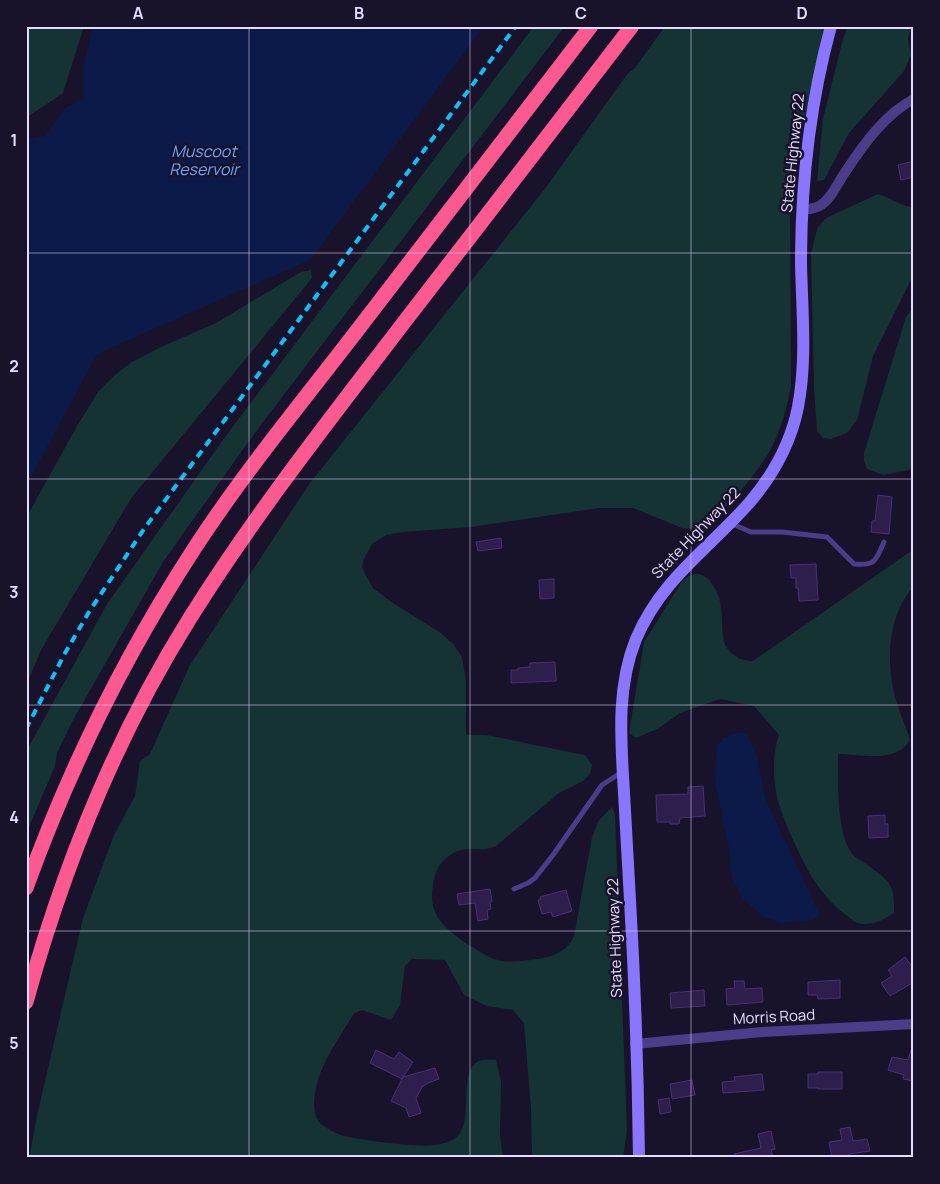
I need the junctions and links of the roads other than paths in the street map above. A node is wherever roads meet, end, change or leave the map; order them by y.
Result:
1 (591, 26) edge
2 (632, 26) edge
3 (831, 26) edge
4 (914, 99) edge
5 (802, 210) junction
6 (729, 523) junction
7 (884, 542) dead end
8 (623, 772) junction
9 (26, 888) edge
10 (514, 889) dead end
11 (26, 1002) edge
12 (914, 1024) edge
13 (635, 1044) junction
14 (639, 1158) edge

1 - 9 highway
2 - 11 highway
3 - 5 main road, State Highway 22
4 - 5 street
5 - 6 main road, State Highway 22
6 - 7 lane
6 - 8 main road, State Highway 22
8 - 10 lane
8 - 13 main road, State Highway 22
12 - 13 street, Morris Road
13 - 14 main road, State Highway 22

